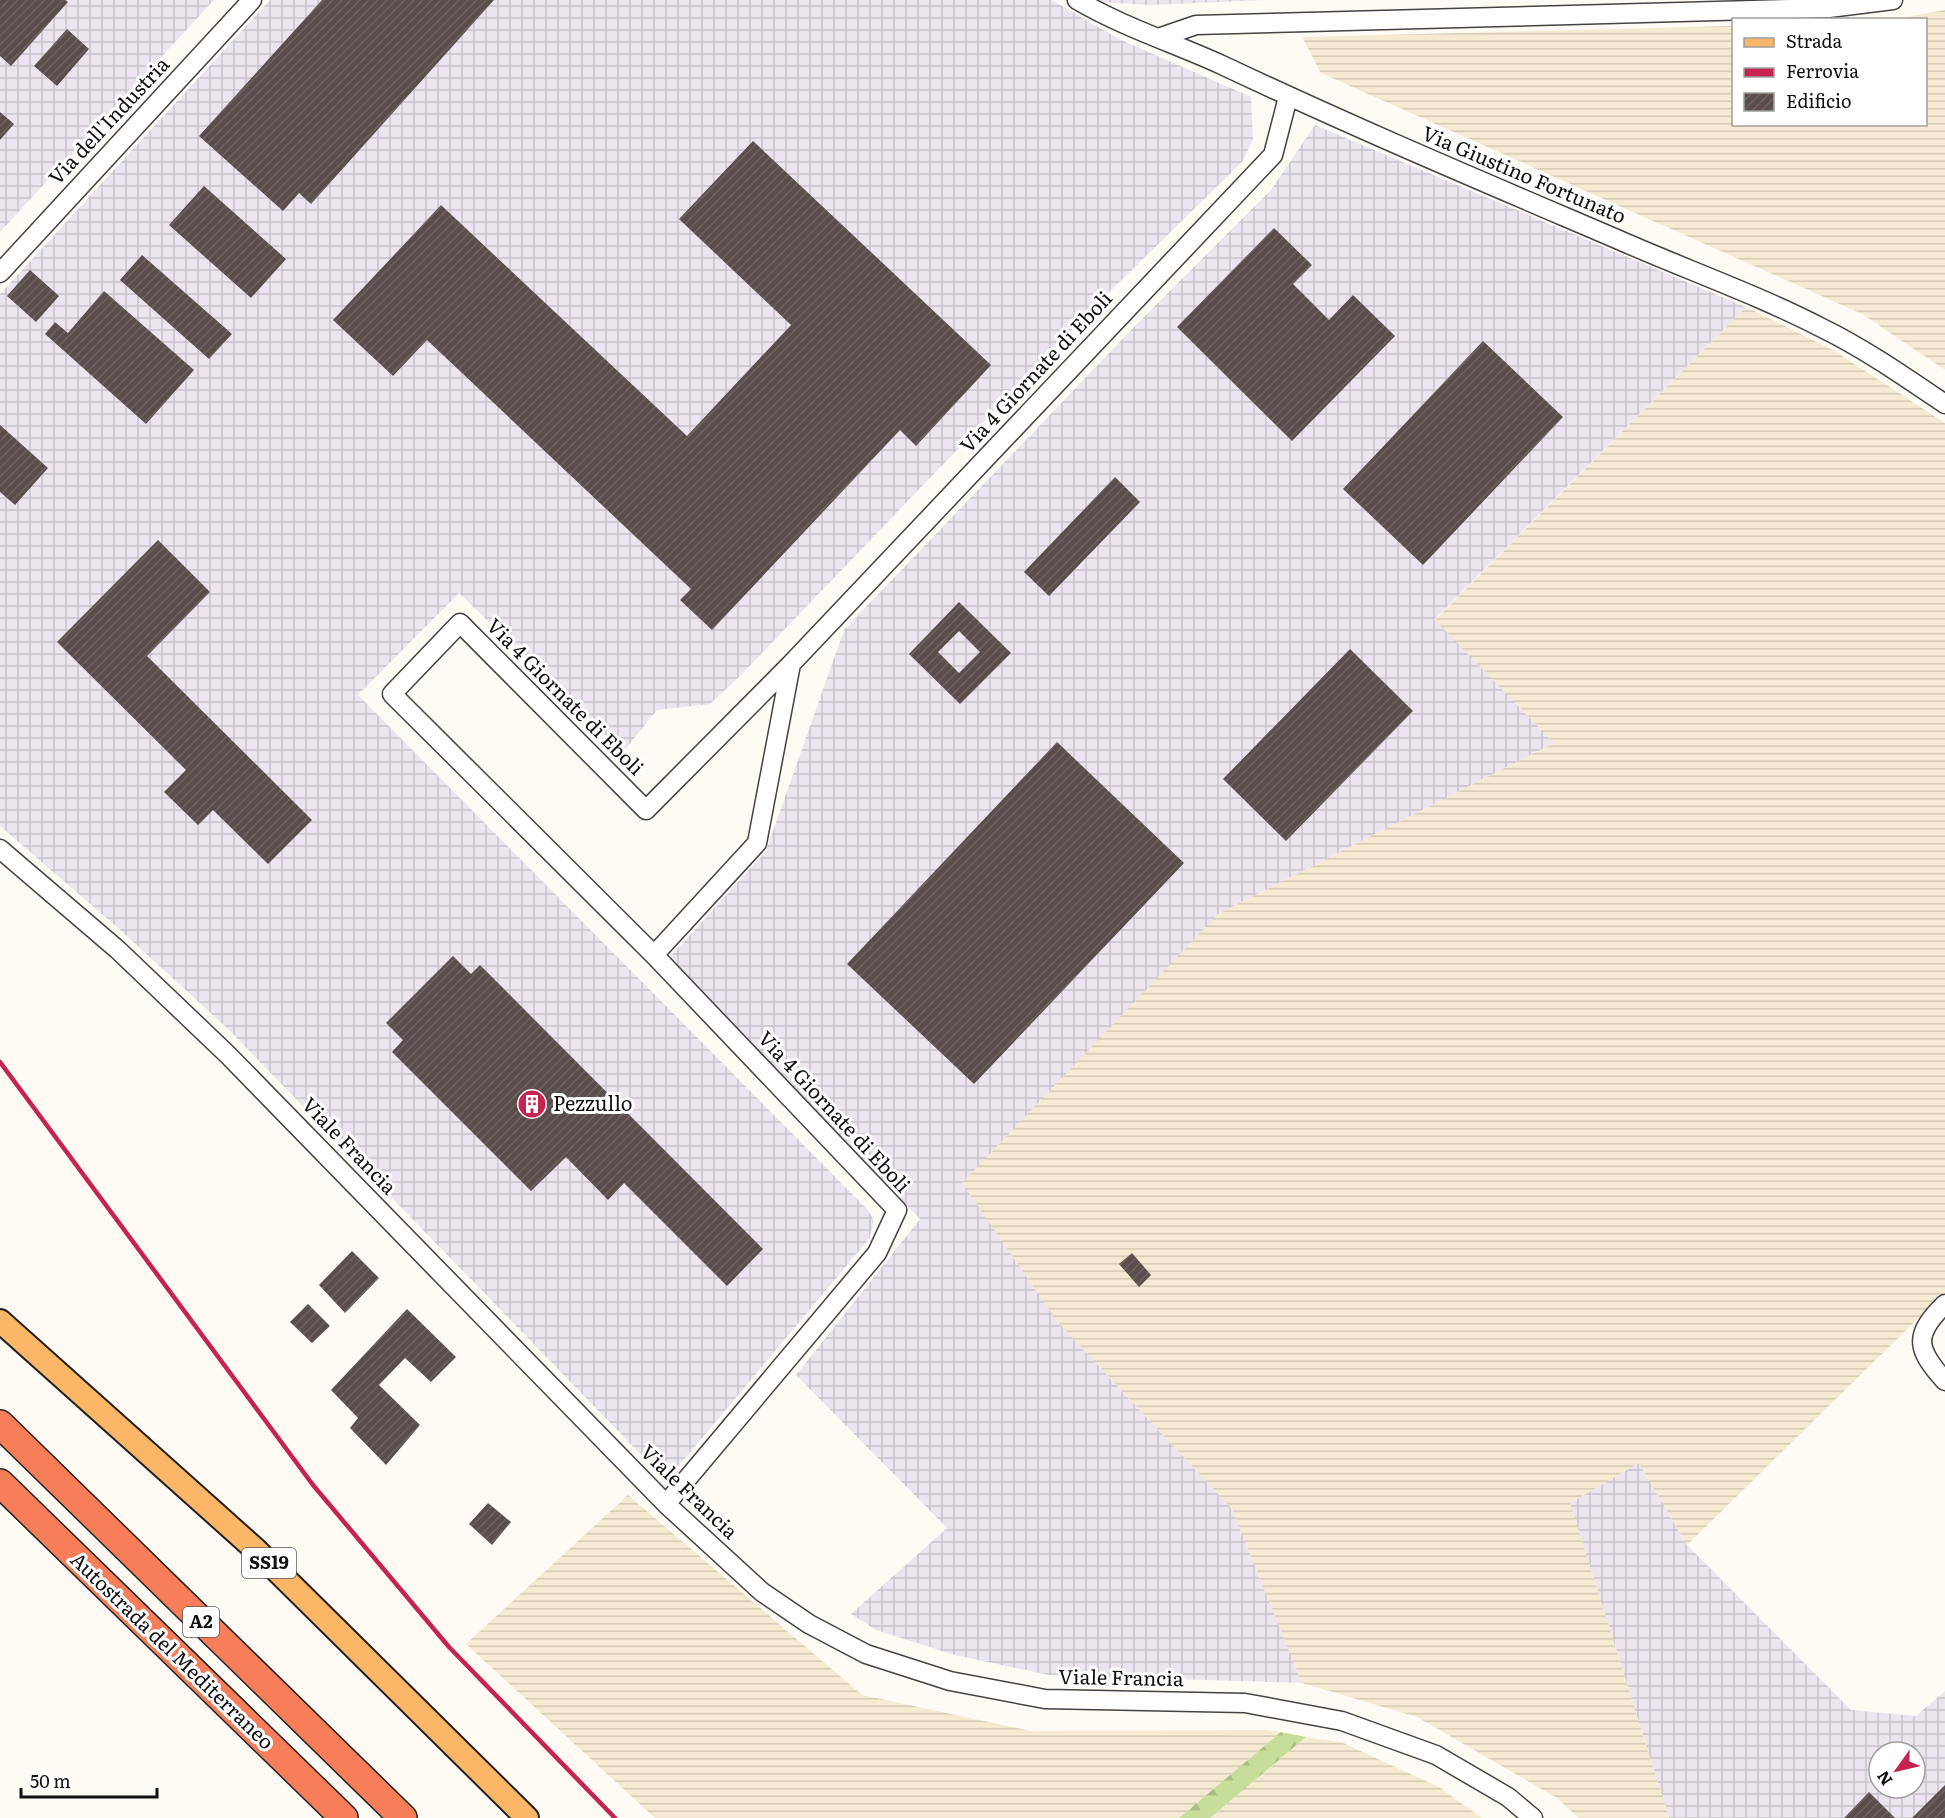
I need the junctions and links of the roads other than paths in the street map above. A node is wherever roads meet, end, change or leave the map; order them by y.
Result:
1 (252, 0) edge
2 (1077, 0) edge
3 (1893, 0) edge
4 (1158, 38) junction
5 (1288, 97) junction
6 (0, 273) edge
7 (1945, 404) edge
8 (791, 664) junction
9 (0, 849) edge
10 (654, 955) junction
11 (1945, 1304) edge
12 (0, 1322) edge
13 (1945, 1381) edge
14 (0, 1425) edge
15 (0, 1483) edge
16 (666, 1504) junction
17 (344, 1818) edge
18 (403, 1818) edge
19 (527, 1818) edge
20 (1533, 1818) edge

1 - 6 street, Via dell'Industria
2 - 4 street, Via Giustino Fortunato
3 - 4 street
4 - 5 street, Via Giustino Fortunato
5 - 7 street, Via Giustino Fortunato
5 - 8 street, Via 4 Giornate di Eboli
8 - 10 street
8 - 10 street, Via 4 Giornate di Eboli
9 - 16 street, Viale Francia
10 - 16 street, Via 4 Giornate di Eboli
11 - 13 street
12 - 19 main road, SS19
14 - 18 highway, Autostrada del Mediterraneo / A2
15 - 17 highway, Autostrada del Mediterraneo / A2
16 - 20 street, Viale Francia

